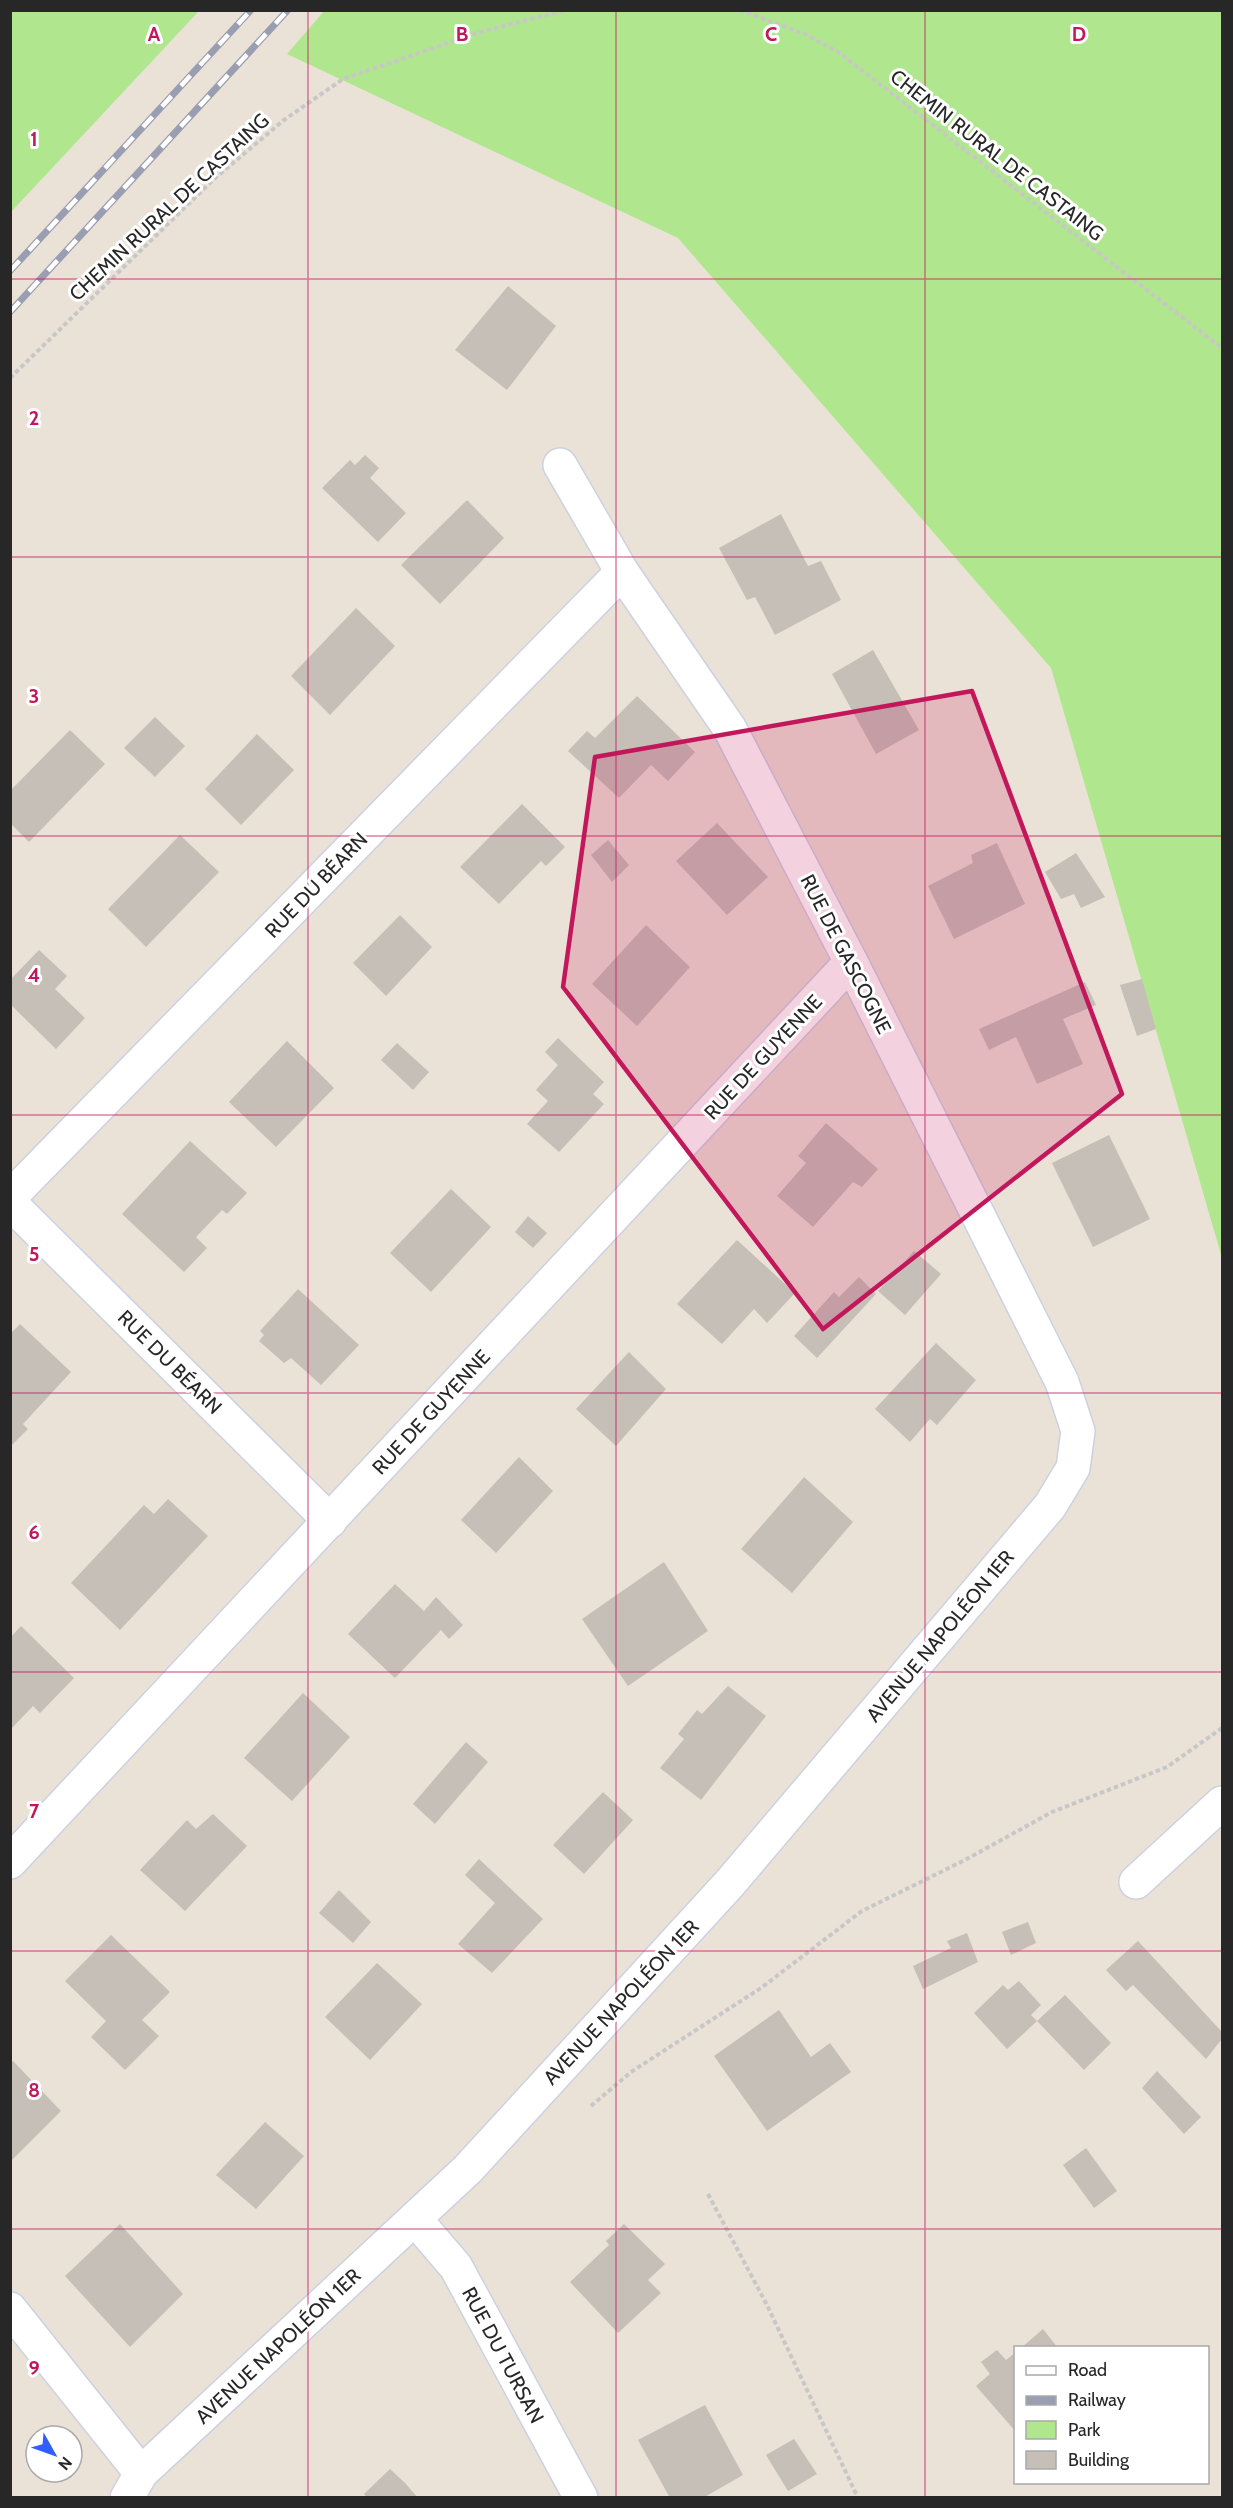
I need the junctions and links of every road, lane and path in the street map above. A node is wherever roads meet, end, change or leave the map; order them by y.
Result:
1 (566, 10) edge
2 (740, 10) edge
3 (1222, 348) edge
4 (10, 378) edge
5 (560, 465) dead end
6 (622, 572) junction
7 (851, 962) junction
8 (10, 1197) edge
9 (10, 1203) edge
10 (1074, 1468) joint
11 (330, 1521) junction
12 (1222, 1728) edge
13 (1222, 1803) edge
14 (10, 1862) edge
15 (1136, 1882) dead end
16 (591, 2106) dead end
17 (708, 2194) dead end
18 (415, 2219) junction
19 (10, 2309) edge
20 (134, 2485) edge
21 (580, 2498) edge
22 (858, 2498) edge

1 - 4 path, CHEMIN RURAL DE CASTAING
2 - 3 path, CHEMIN RURAL DE CASTAING
5 - 6 street, RUE DE GASCOGNE
6 - 7 street, RUE DE GASCOGNE
6 - 8 street, RUE DU BÉARN
7 - 10 street, RUE DE GASCOGNE
7 - 11 street, RUE DE GUYENNE
9 - 11 street, RUE DU BÉARN
10 - 18 street, AVENUE NAPOLÉON 1ER
11 - 14 street, RUE DE GUYENNE
12 - 16 path
13 - 15 street
17 - 22 path
18 - 20 street, AVENUE NAPOLÉON 1ER
18 - 21 street, RUE DU TURSAN
19 - 20 street

